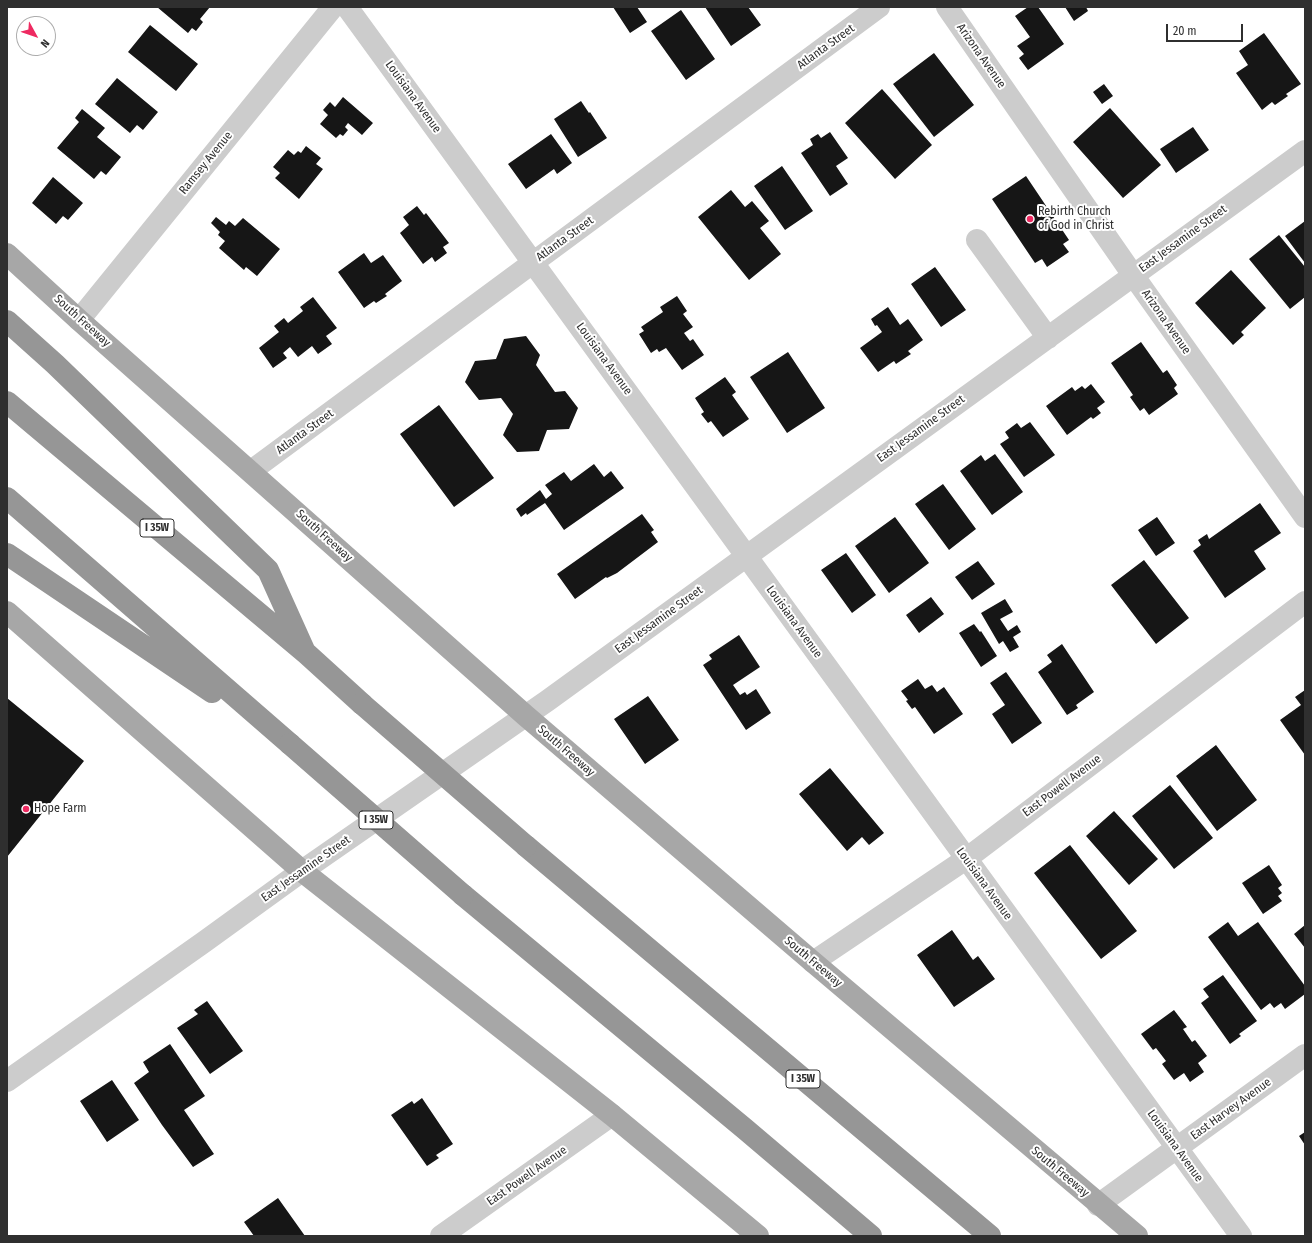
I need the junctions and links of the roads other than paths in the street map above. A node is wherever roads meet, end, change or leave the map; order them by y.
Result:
1 (334, 7) edge
2 (347, 7) edge
3 (880, 7) edge
4 (947, 7) edge
5 (1305, 151) edge
6 (977, 240) dead end
7 (7, 254) edge
8 (533, 263) junction
9 (1133, 275) junction
10 (79, 320) junction
11 (7, 321) edge
12 (1048, 338) junction
13 (7, 402) edge
14 (251, 471) junction
15 (7, 498) edge
16 (1305, 517) edge
17 (7, 554) edge
18 (746, 556) junction
19 (1305, 602) edge
20 (7, 612) edge
21 (306, 654) junction
22 (526, 716) junction
23 (290, 744) junction
24 (966, 859) junction
25 (302, 870) junction
26 (813, 962) junction
27 (1305, 1055) edge
28 (7, 1081) edge
29 (612, 1116) junction
30 (1177, 1148) junction
31 (1098, 1205) junction
32 (441, 1236) edge
33 (758, 1236) edge
34 (871, 1236) edge
35 (990, 1236) edge
36 (1137, 1236) edge
37 (1241, 1236) edge

1 - 10 street, Ramsey Avenue
2 - 8 street, Louisiana Avenue
3 - 8 street, Atlanta Street
4 - 9 street, Arizona Avenue
5 - 9 street, East Jessamine Street
6 - 12 street
7 - 10 main road, South Freeway
8 - 14 street, Atlanta Street
8 - 18 street, Louisiana Avenue
9 - 12 street, East Jessamine Street
9 - 16 street, Arizona Avenue
10 - 14 main road, South Freeway
11 - 21 highway
12 - 18 street, East Jessamine Street
13 - 21 highway, I 35W
14 - 22 main road, South Freeway
15 - 23 highway, I 35W
17 - 23 highway
18 - 22 street, East Jessamine Street
18 - 24 street, Louisiana Avenue
19 - 24 street, East Powell Avenue
20 - 25 main road
21 - 35 highway, I 35W, bridge
22 - 25 street, East Jessamine Street
22 - 26 main road, South Freeway
23 - 34 highway, I 35W, bridge
24 - 26 street, East Powell Avenue
24 - 30 street, Louisiana Avenue
25 - 28 street, East Jessamine Street
25 - 29 main road
26 - 31 main road, South Freeway
27 - 30 street, East Harvey Avenue
29 - 32 street, East Powell Avenue
29 - 33 main road
30 - 31 street, East Harvey Avenue
30 - 37 street, Louisiana Avenue
31 - 36 main road, South Freeway

